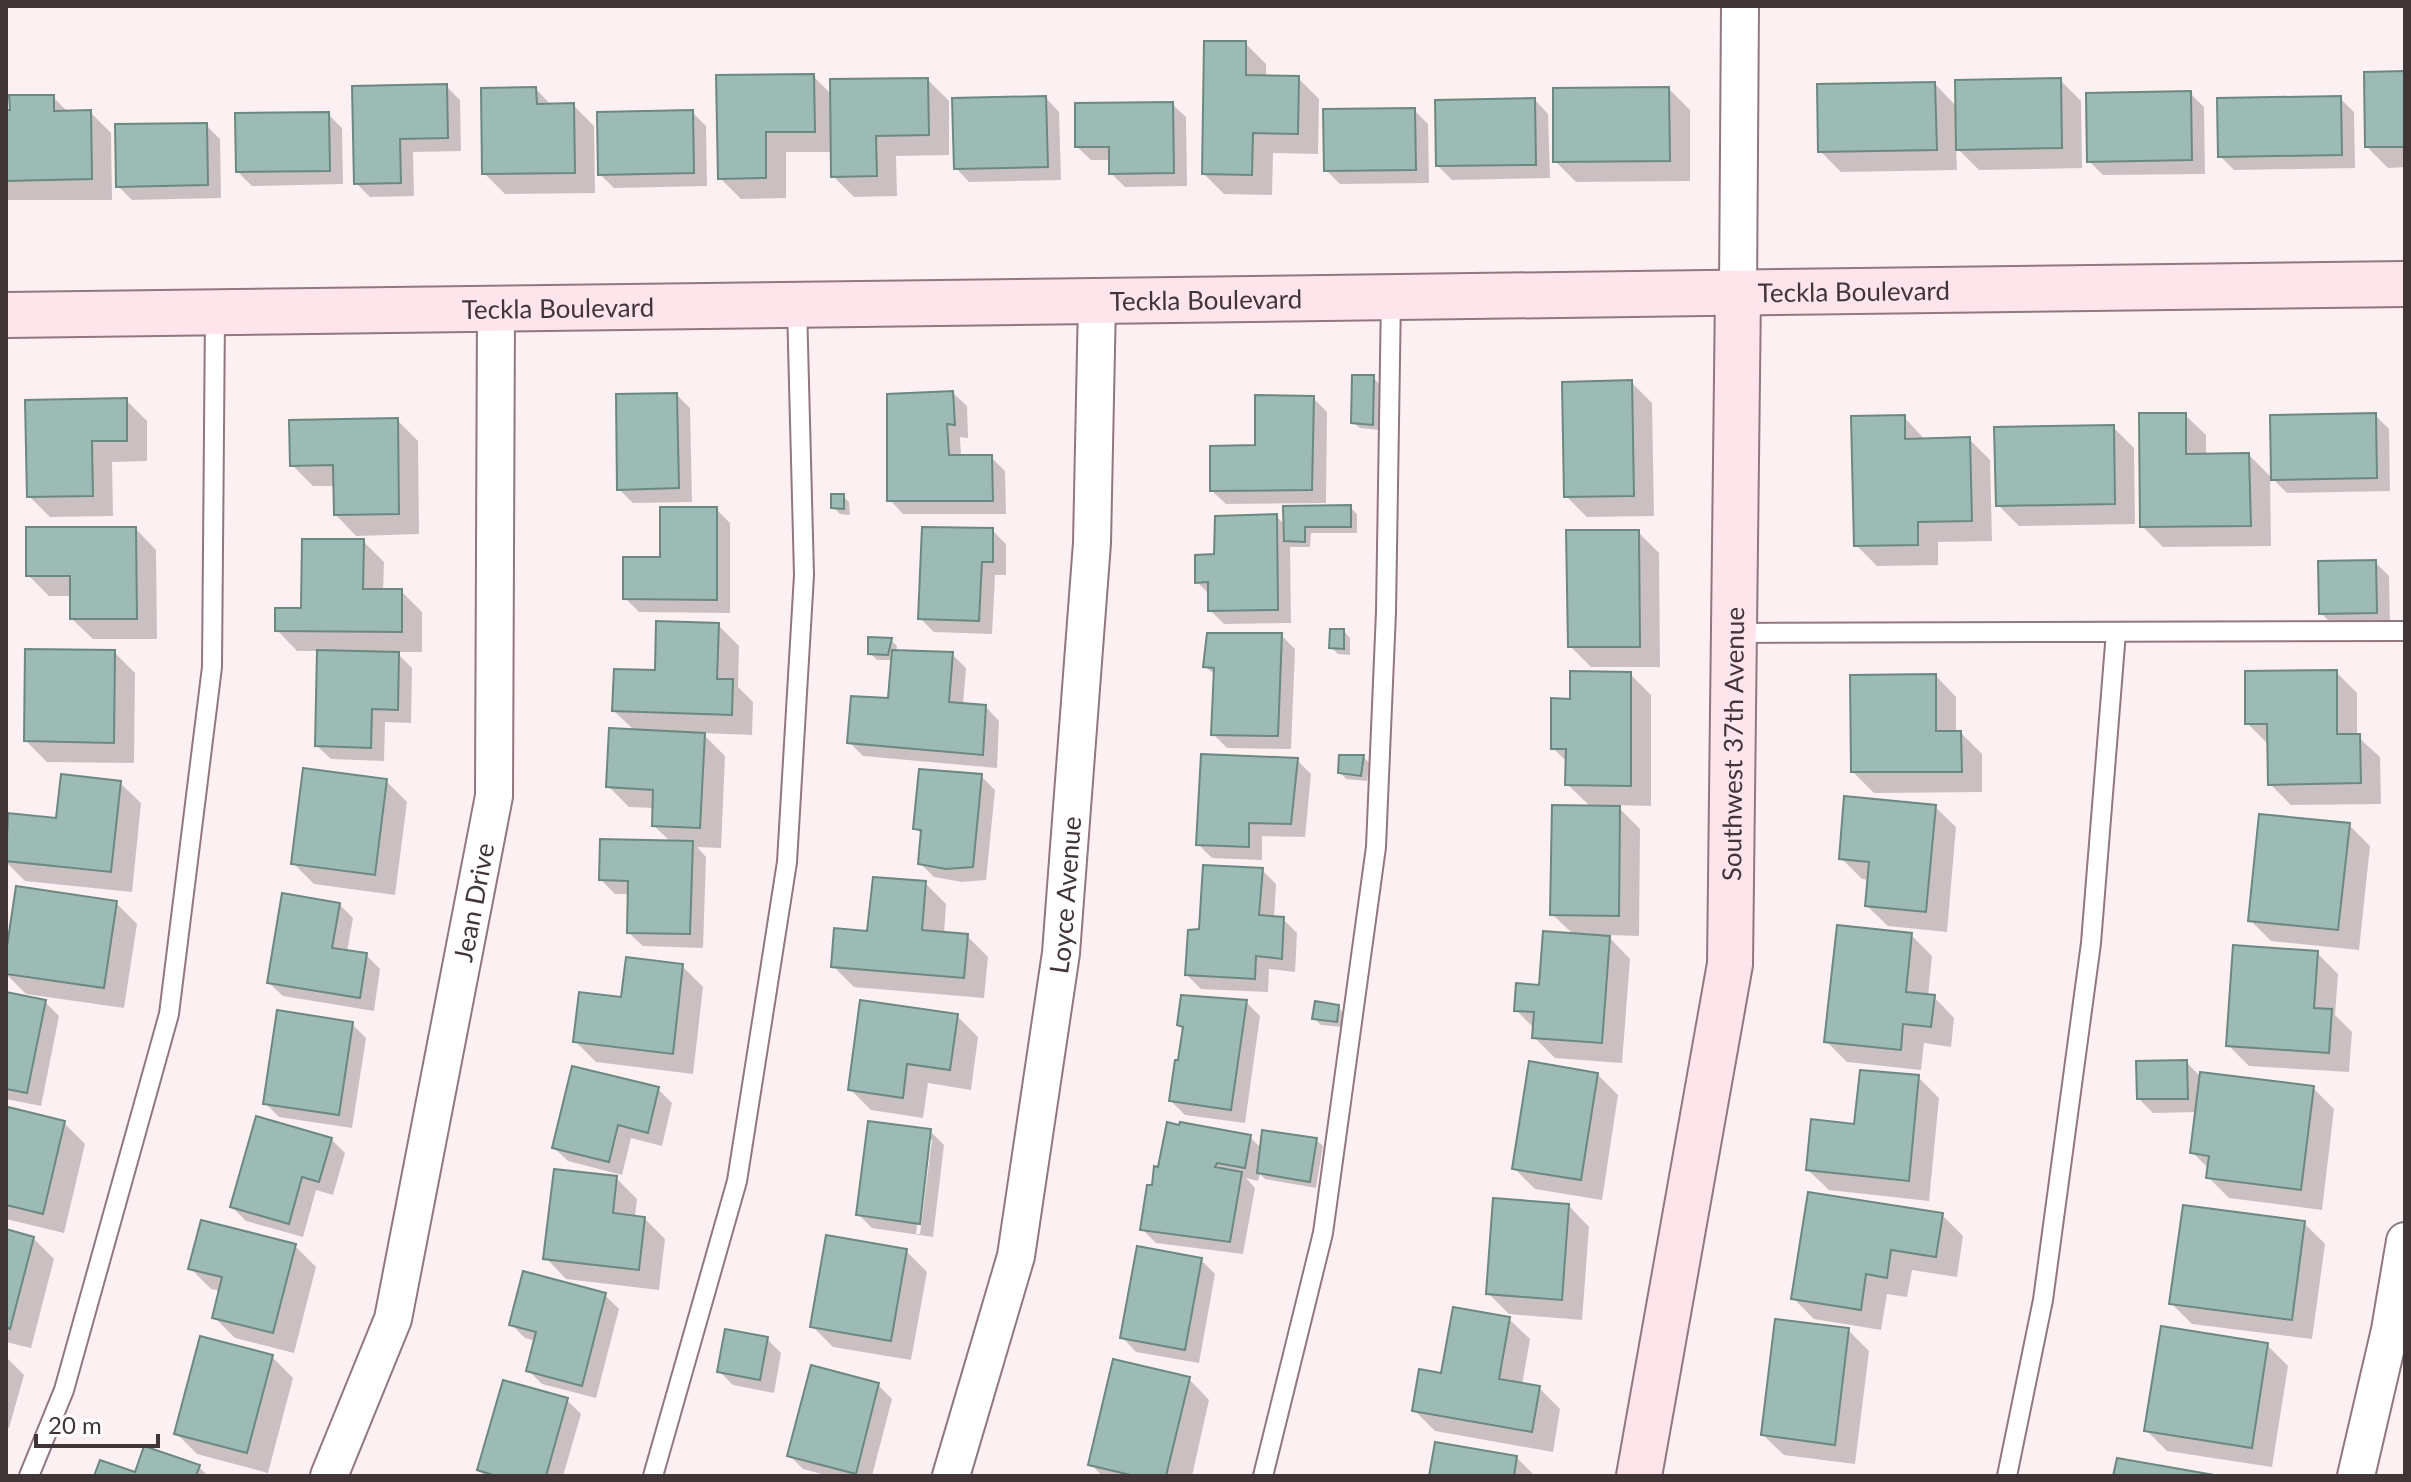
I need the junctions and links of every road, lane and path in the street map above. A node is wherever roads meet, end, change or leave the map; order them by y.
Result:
1 (1740, 6) edge
2 (2405, 284) edge
3 (1738, 293) junction
4 (1391, 297) junction
5 (1097, 301) junction
6 (797, 306) junction
7 (496, 309) junction
8 (215, 313) junction
9 (6, 315) edge
10 (2405, 631) edge
11 (2116, 632) junction
12 (1734, 633) junction
13 (2405, 1241) edge
14 (29, 1476) edge
15 (329, 1476) edge
16 (653, 1476) edge
17 (951, 1476) edge
18 (1263, 1476) edge
19 (1639, 1476) edge
20 (2007, 1476) edge
21 (2356, 1476) edge

1 - 3 street, Southwest 37th Avenue
2 - 3 main road, Teckla Boulevard
3 - 4 main road, Teckla Boulevard
3 - 12 main road, Southwest 37th Avenue
4 - 5 main road, Teckla Boulevard
4 - 18 lane
5 - 6 main road, Teckla Boulevard
5 - 17 street, Loyce Avenue
6 - 7 main road, Teckla Boulevard
6 - 16 lane
7 - 8 main road, Teckla Boulevard
7 - 15 street, Jean Drive
8 - 9 main road, Teckla Boulevard
8 - 14 lane
10 - 11 lane
11 - 12 lane
11 - 20 lane
12 - 19 main road, Southwest 37th Avenue
13 - 21 street

